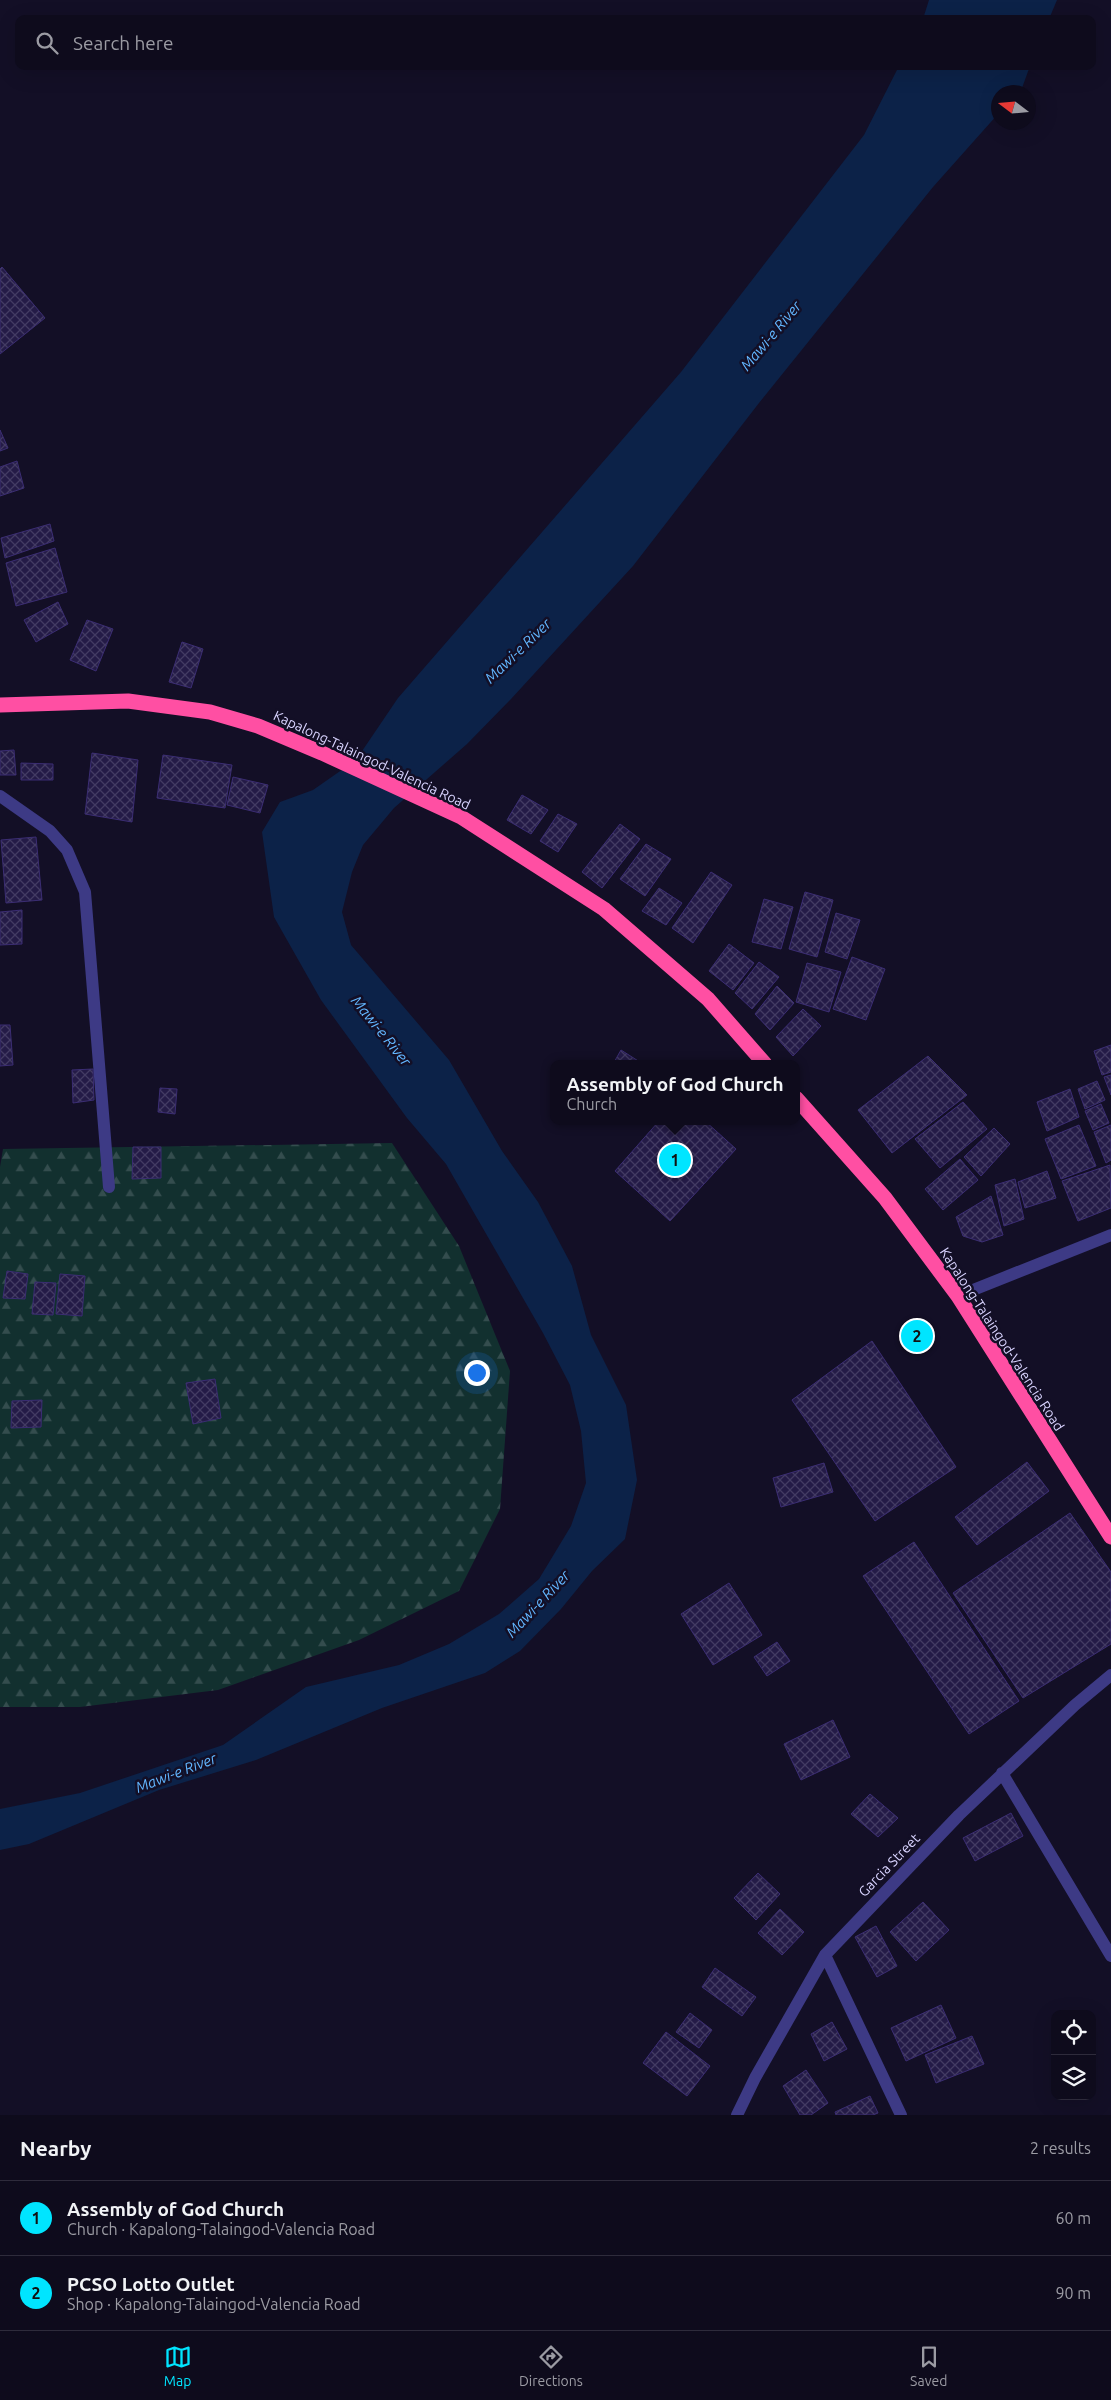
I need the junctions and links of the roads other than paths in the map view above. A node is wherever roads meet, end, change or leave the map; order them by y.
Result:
1 (0, 705) edge
2 (0, 796) edge
3 (761, 1060) edge
4 (800, 1102) edge
5 (109, 1187) dead end
6 (1111, 1235) edge
7 (958, 1296) junction
8 (1111, 1537) edge
9 (1111, 1675) edge
10 (1002, 1773) junction
11 (825, 1955) junction
12 (1111, 1956) edge
13 (737, 2115) edge
14 (901, 2115) edge

1 - 3 highway, Kapalong-Talaingod-Valencia Road
2 - 5 street
4 - 7 highway, Kapalong-Talaingod-Valencia Road
6 - 7 street
7 - 8 highway, Kapalong-Talaingod-Valencia Road
9 - 10 street, Garcia Street
10 - 11 street, Garcia Street
10 - 12 street
11 - 13 street, Garcia Street
11 - 14 street

